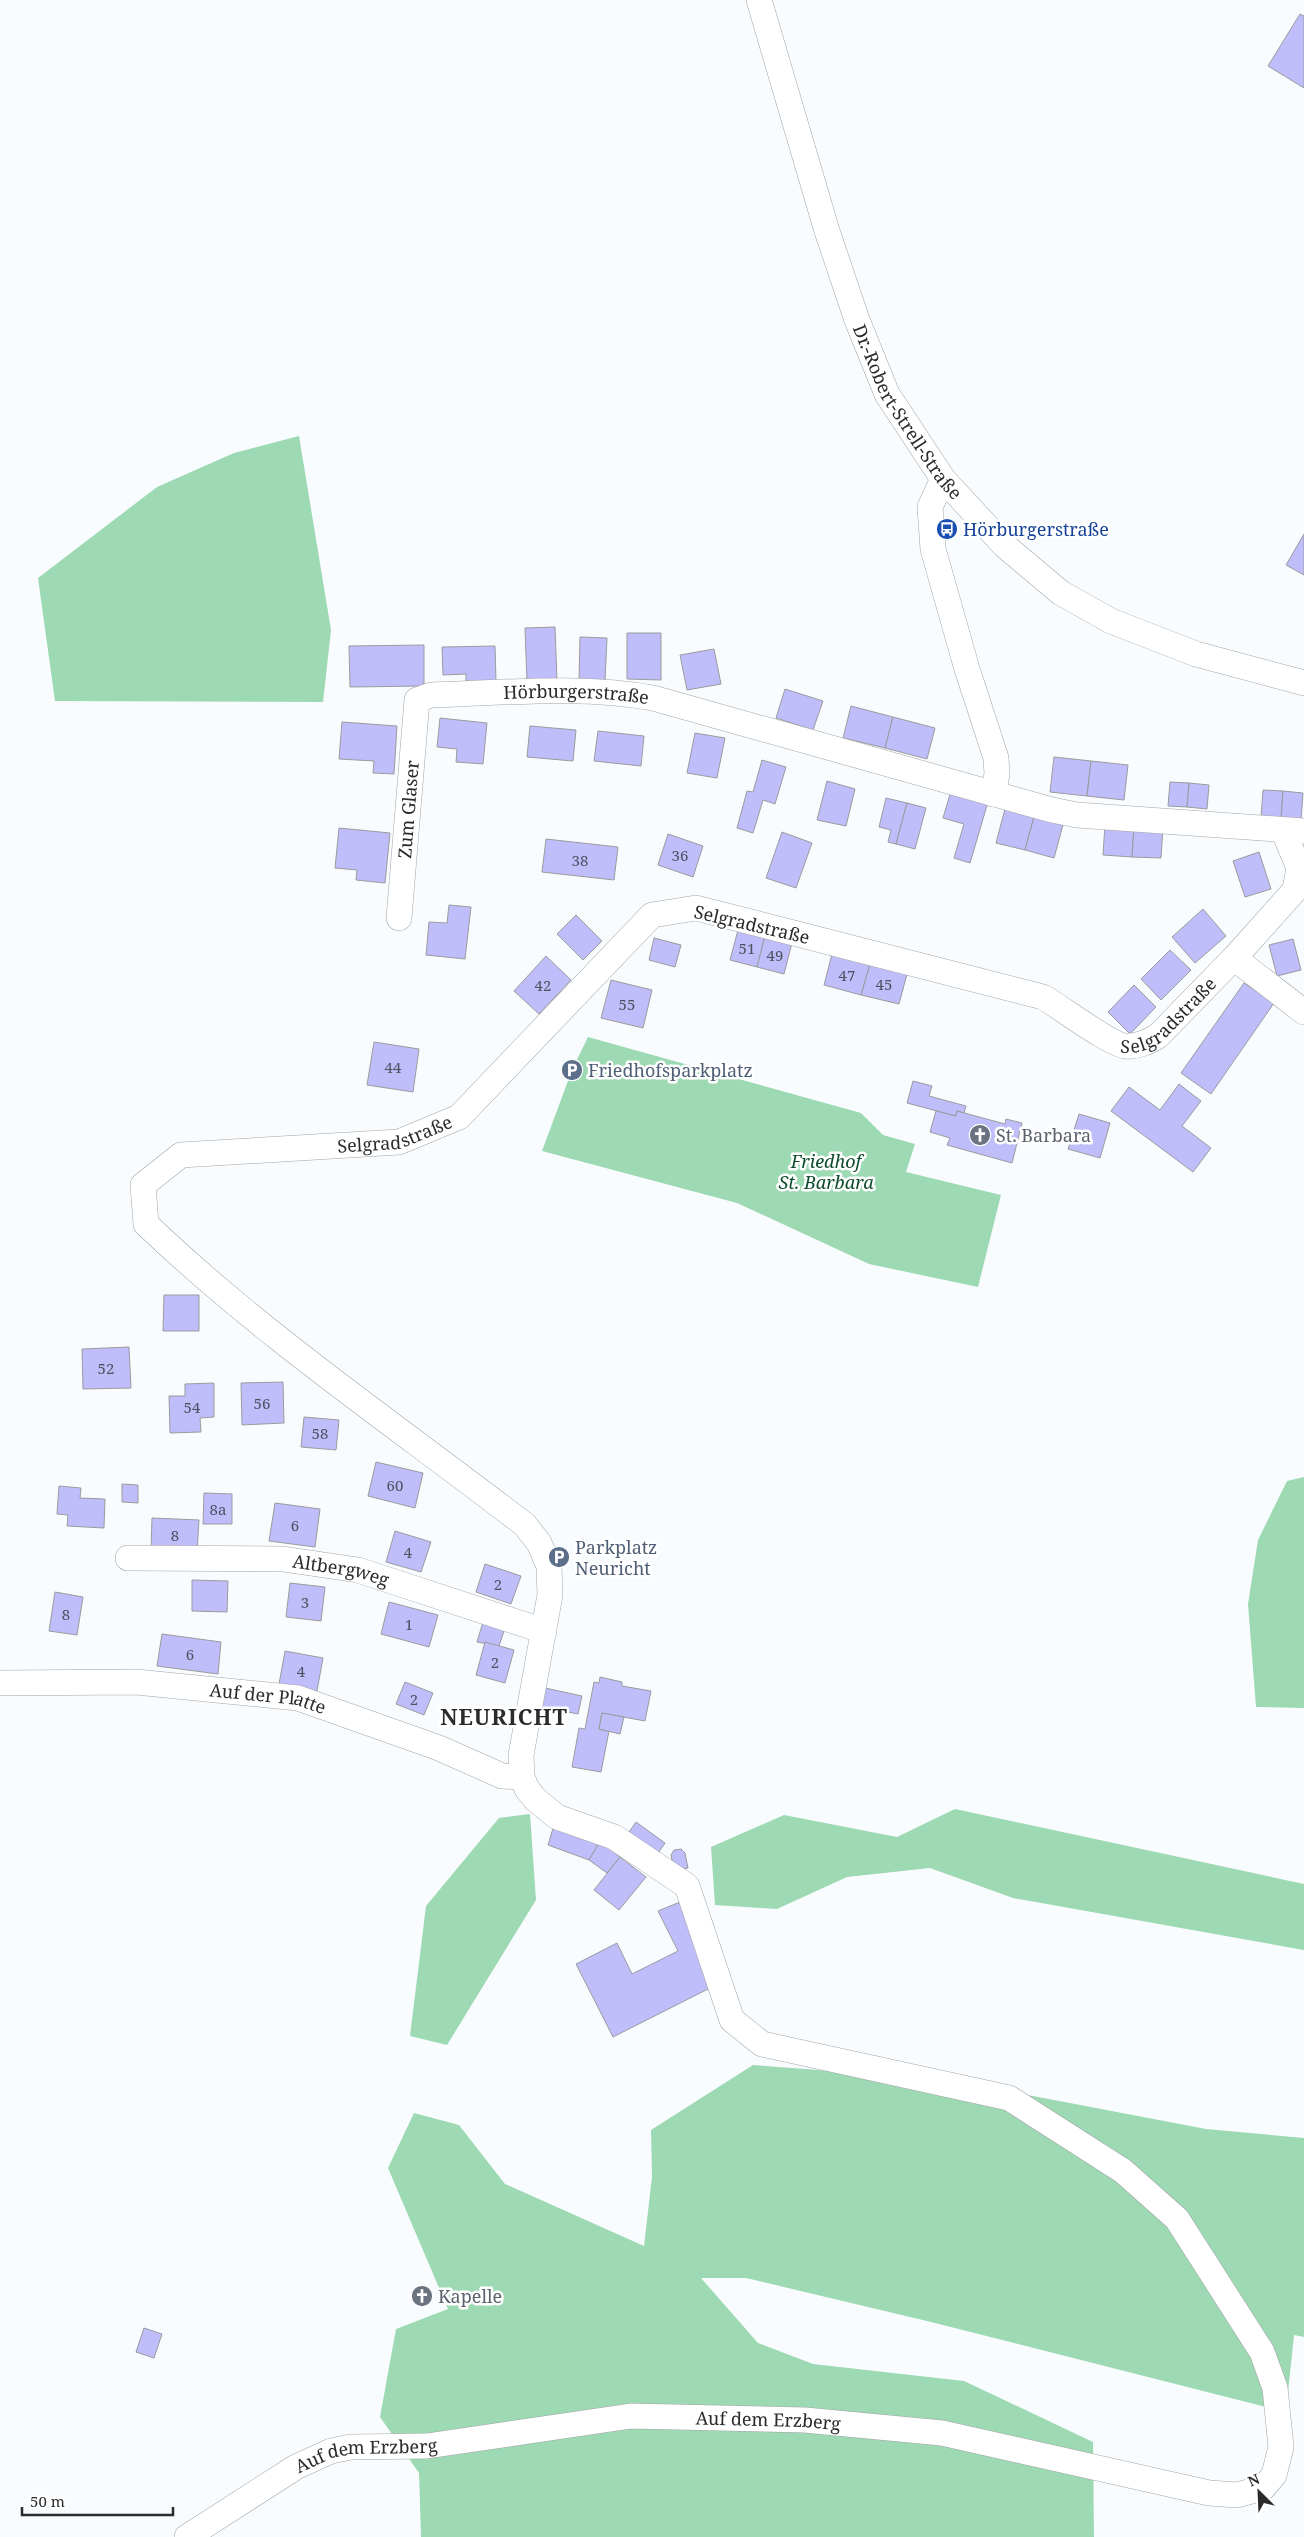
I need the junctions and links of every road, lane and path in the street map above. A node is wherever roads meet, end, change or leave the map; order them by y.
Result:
1 (759, 0) edge
2 (942, 479) junction
3 (1304, 683) edge
4 (417, 700) joint
5 (993, 794) junction
6 (1293, 831) edge
7 (1299, 886) edge
8 (398, 918) dead end
9 (1234, 958) junction
10 (1304, 1012) edge
11 (128, 1558) dead end
12 (544, 1631) junction
13 (0, 1683) edge
14 (522, 1777) junction
15 (187, 2537) edge

1 - 2 street, Dr.-Robert-Strell-Straße
2 - 3 street, Dr.-Robert-Strell-Straße
2 - 5 street
4 - 5 street, Hörburgerstraße
4 - 8 street, Zum Glaser
5 - 6 street, Hörburgerstraße
6 - 7 street, Selgradstraße
7 - 9 street, Selgradstraße
9 - 10 street
9 - 12 street, Selgradstraße
11 - 12 street, Altbergweg
12 - 14 street
13 - 14 street, Auf der Platte
14 - 15 street, Auf dem Erzberg

